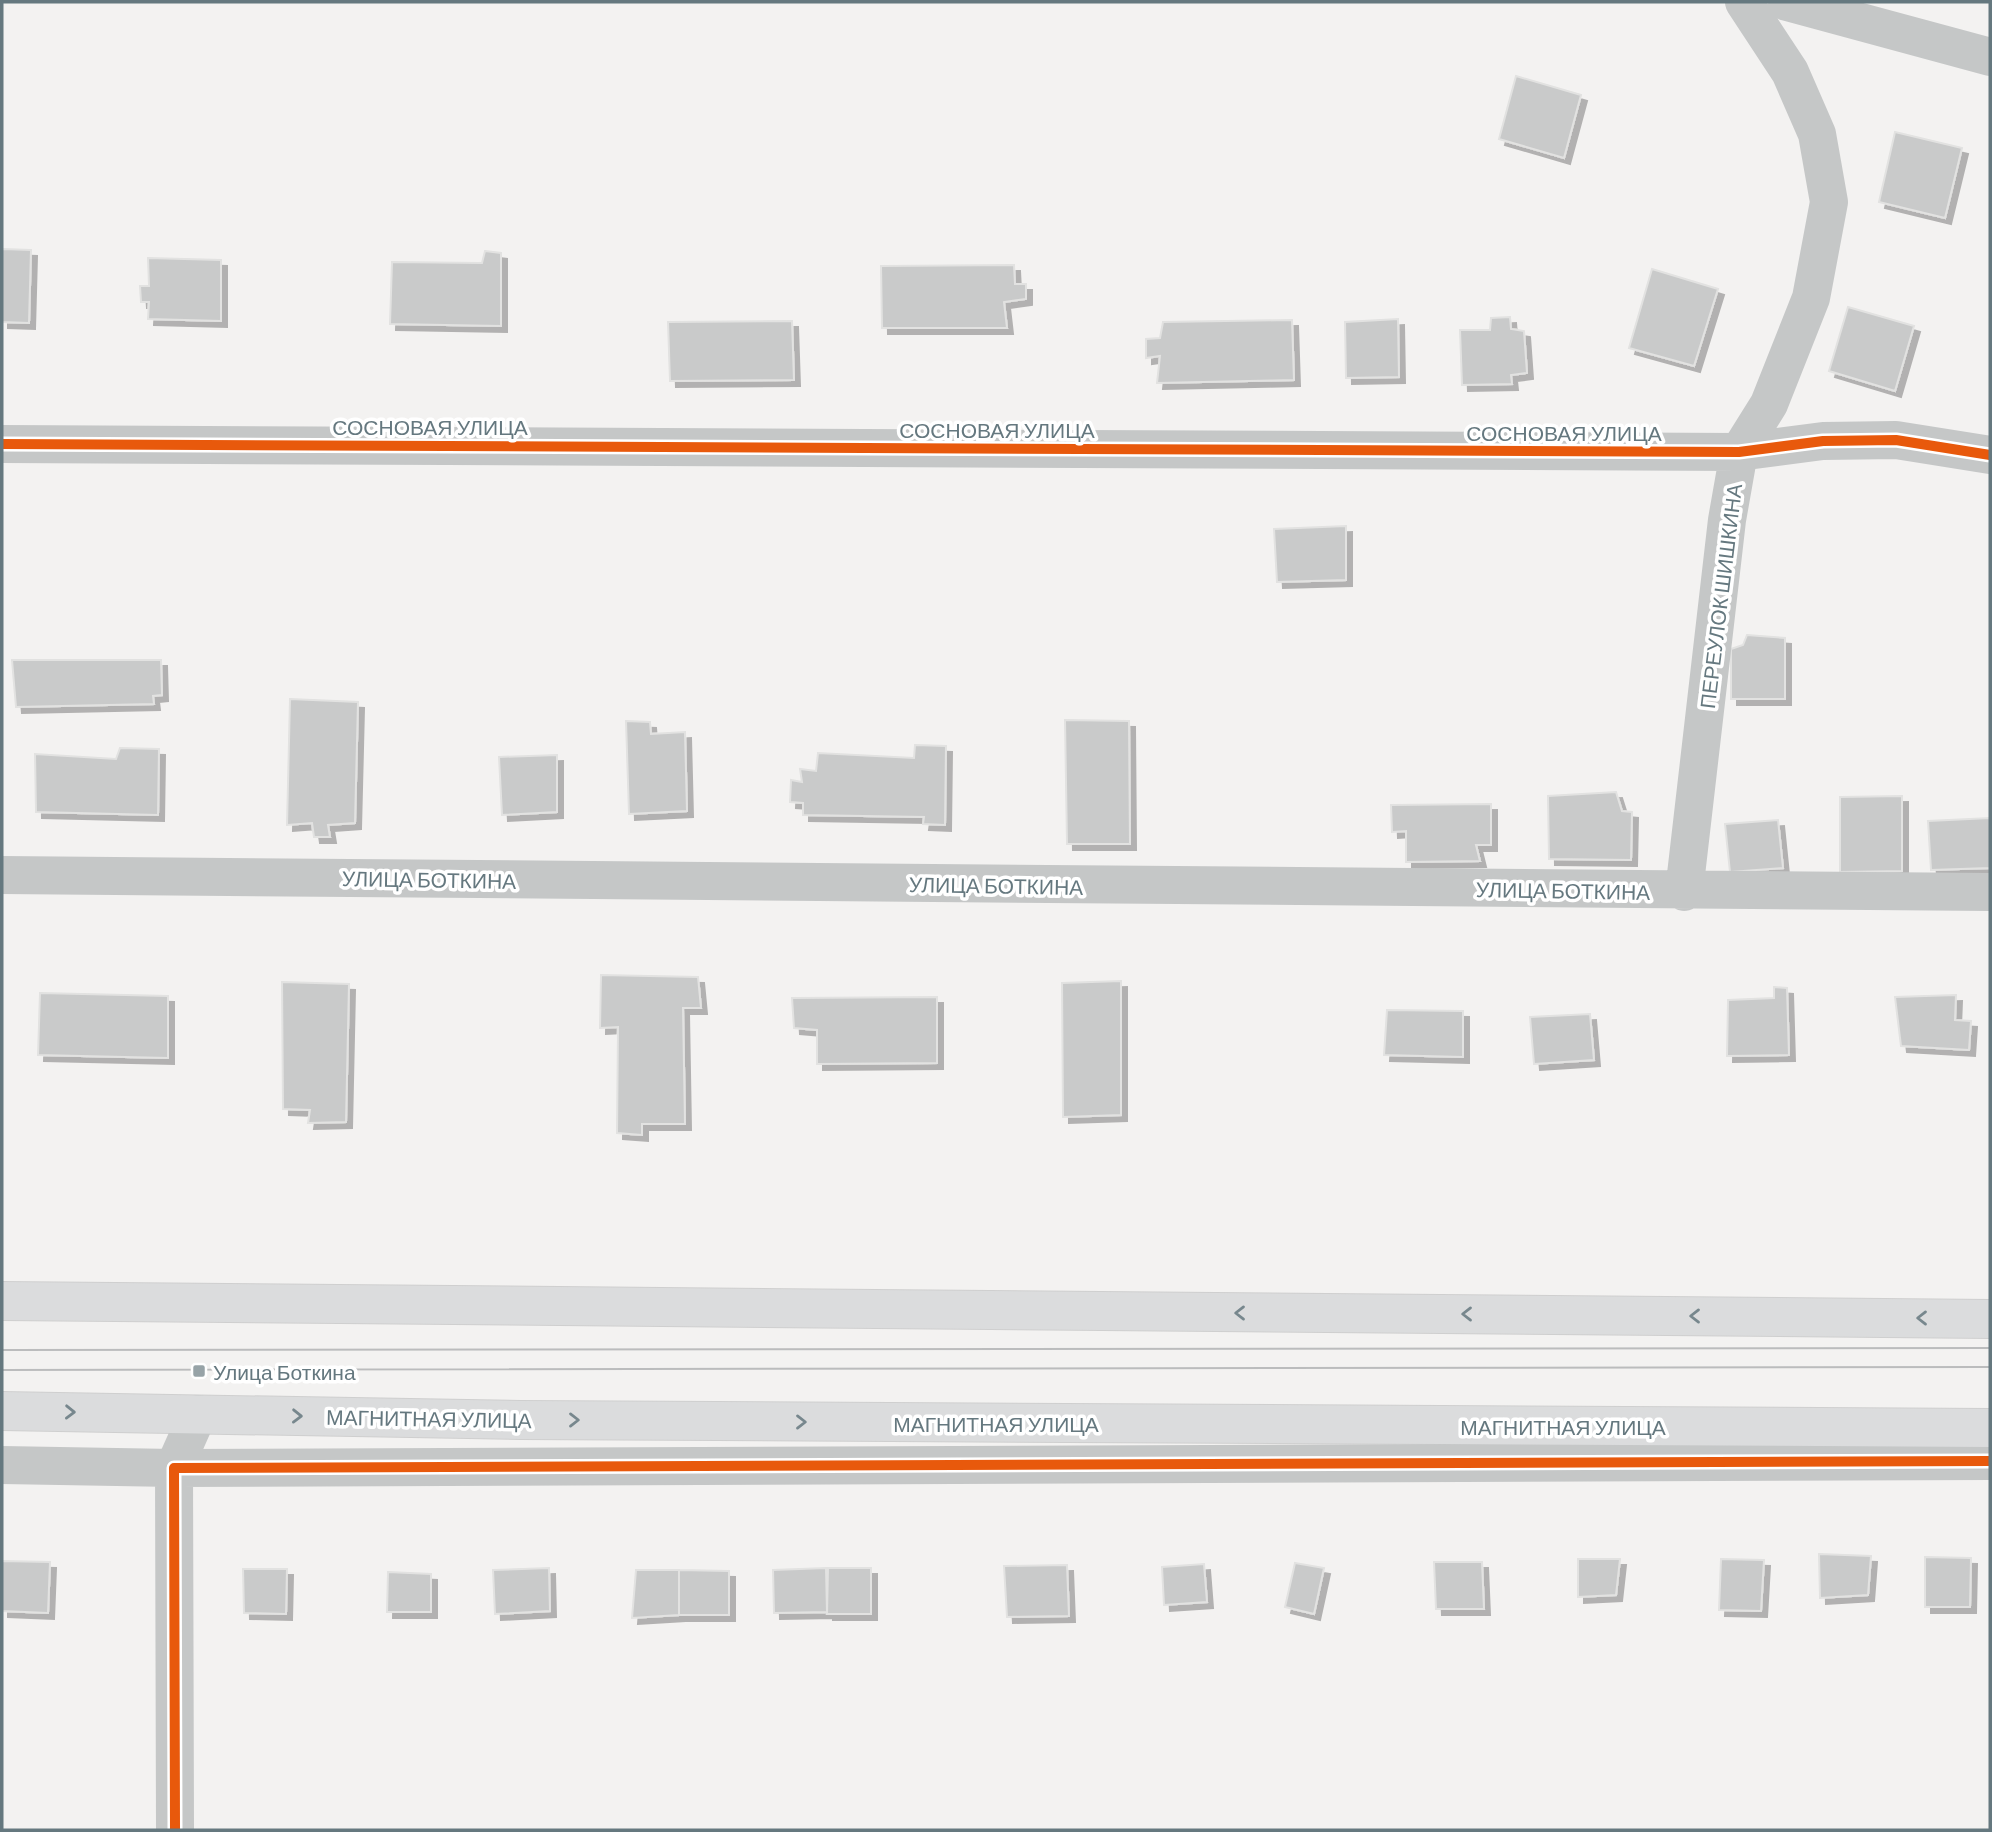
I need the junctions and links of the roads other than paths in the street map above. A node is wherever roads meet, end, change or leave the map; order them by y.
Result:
1 (1744, 2) edge
2 (1787, 2) edge
3 (1990, 57) edge
4 (2, 444) edge
5 (1739, 452) junction
6 (1990, 455) edge
7 (2, 875) edge
8 (1684, 892) junction
9 (1990, 892) edge
10 (2, 1301) edge
11 (1990, 1319) edge
12 (2, 1411) edge
13 (198, 1414) junction
14 (1990, 1428) edge
15 (1990, 1461) edge
16 (2, 1465) edge
17 (174, 1468) junction
18 (175, 1830) edge

1 - 5 street, ПЕРЕУЛОК ШИШКИНА
2 - 3 street
4 - 5 street, СОСНОВАЯ УЛИЦА
5 - 6 street, СОСНОВАЯ УЛИЦА
5 - 8 street, ПЕРЕУЛОК ШИШКИНА
7 - 8 street, УЛИЦА БОТКИНА
8 - 9 street, УЛИЦА БОТКИНА
11 -> 10 main road
12 -> 13 main road, МАГНИТНАЯ УЛИЦА
13 -> 14 main road, МАГНИТНАЯ УЛИЦА
13 - 17 street
15 - 17 street
16 - 17 street
17 - 18 street

